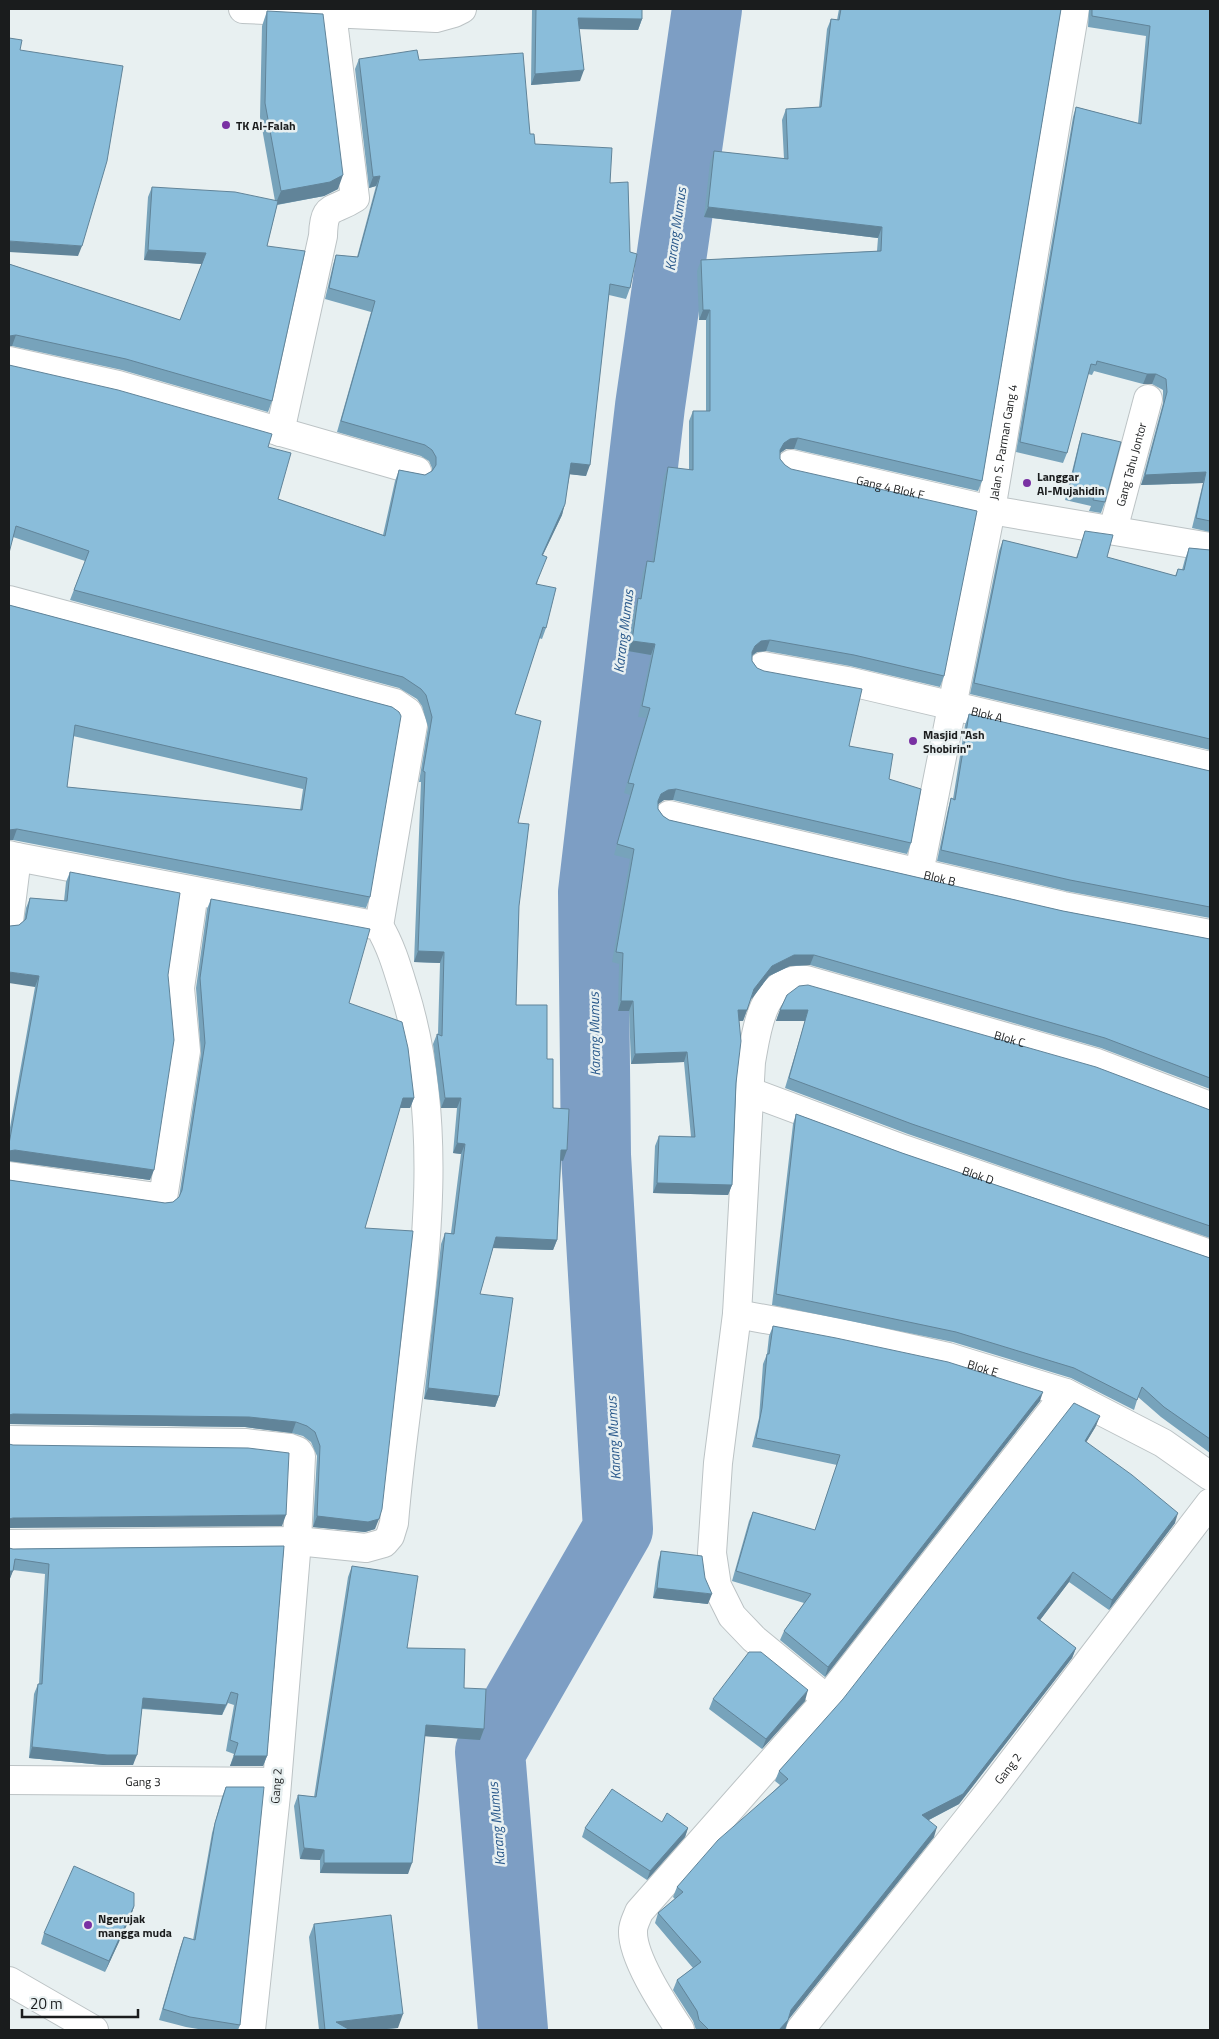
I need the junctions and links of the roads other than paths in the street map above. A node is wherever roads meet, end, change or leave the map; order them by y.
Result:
1 (243, 9) edge
2 (462, 9) edge
3 (1075, 9) edge
4 (332, 13) junction
5 (9, 361) edge
6 (1148, 399) dead end
7 (280, 432) junction
8 (792, 464) dead end
9 (417, 471) edge
10 (991, 510) junction
11 (1113, 530) junction
12 (1210, 546) edge
13 (9, 600) edge
14 (762, 666) dead end
15 (953, 708) junction
16 (1210, 766) edge
17 (669, 814) dead end
18 (13, 856) edge
19 (919, 873) junction
20 (194, 892) junction
21 (9, 921) edge
22 (379, 926) junction
23 (1210, 934) edge
24 (748, 1091) junction
25 (1210, 1106) edge
26 (9, 1176) edge
27 (1210, 1254) edge
28 (737, 1314) junction
29 (1066, 1393) junction
30 (9, 1440) edge
31 (1210, 1476) edge
32 (1210, 1503) edge
33 (1201, 1533) edge
34 (297, 1540) junction
35 (9, 1544) edge
36 (827, 1699) junction
37 (9, 1780) edge
38 (276, 1782) junction
39 (9, 1981) edge
40 (94, 2030) edge
41 (251, 2030) edge
42 (680, 2030) edge
43 (800, 2030) edge

1 - 4 street
2 - 4 street
3 - 10 street, Jalan S. Parman Gang 4
4 - 7 street
5 - 7 street
6 - 11 street, Gang Tahu Jontor
7 - 9 street
8 - 10 street, Gang 4 Blok F
10 - 11 street, Gang 4 Blok F
10 - 15 street, Jalan S. Parman Gang 4
11 - 12 street, Gang 4 Blok F
13 - 22 street
14 - 15 street, Blok A
15 - 16 street, Blok A
15 - 19 street, Jalan S. Parman Gang 4
17 - 19 street, Blok B
18 - 20 street
18 - 21 street
19 - 23 street, Blok B
20 - 22 street
20 - 26 street
22 - 34 street
24 - 25 street, Blok C
24 - 27 street, Blok D
24 - 28 street
28 - 29 street, Blok E
28 - 36 street
29 - 31 street, Blok E
29 - 36 street
30 - 34 street, Gang 2
32 - 33 street, Gang 2
33 - 43 street, Gang 2
34 - 35 street
34 - 38 street, Gang 2
36 - 42 street
37 - 38 street, Gang 3
38 - 41 street, Gang 2
39 - 40 street

